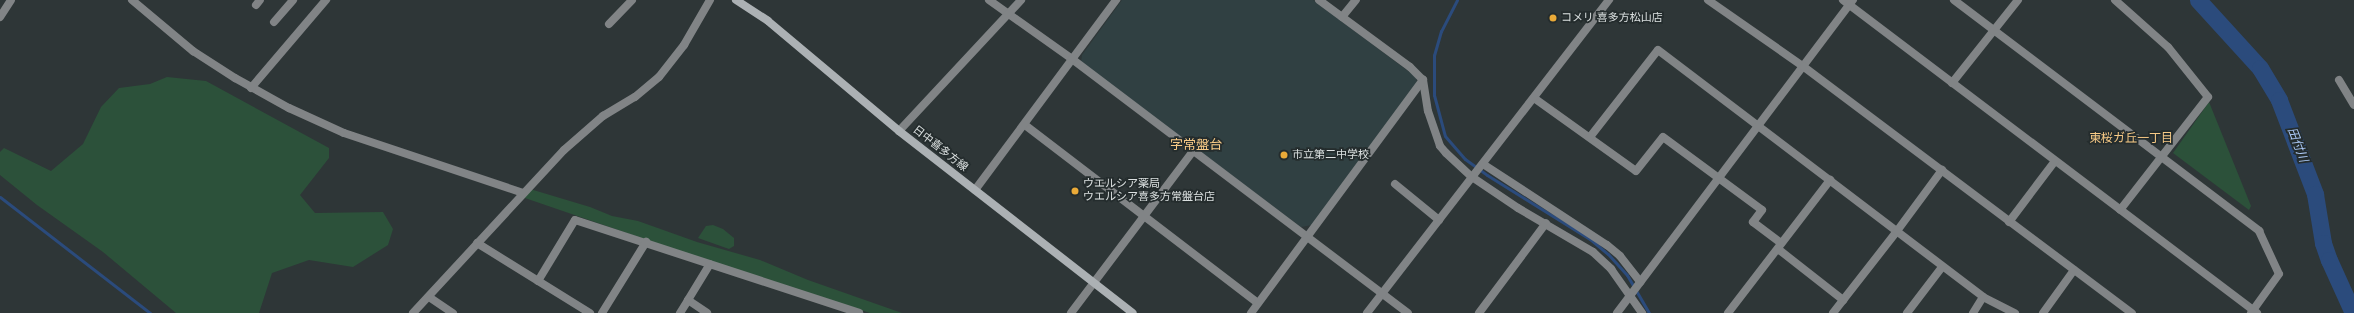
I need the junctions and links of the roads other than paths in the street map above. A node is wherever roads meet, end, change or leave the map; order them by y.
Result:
1 (11, 0) edge
2 (132, 0) edge
3 (293, 0) edge
4 (326, 0) edge
5 (632, 0) edge
6 (710, 0) edge
7 (736, 0) edge
8 (989, 0) edge
9 (1021, 0) edge
10 (1116, 0) edge
11 (1319, 0) edge
12 (1356, 0) edge
13 (1609, 0) edge
14 (1708, 0) edge
15 (1954, 0) edge
16 (2018, 0) edge
17 (2115, 0) edge
18 (1849, 2) edge
19 (1008, 14) junction
20 (0, 17) edge
21 (1342, 17) junction
22 (274, 22) dead end
23 (609, 24) dead end
24 (1994, 30) junction
25 (1072, 59) junction
26 (1804, 67) junction
27 (1423, 80) junction
28 (2339, 80) dead end
29 (1952, 83) junction
30 (251, 88) junction
31 (1534, 98) junction
32 (2354, 105) edge
33 (1025, 125) junction
34 (1758, 126) junction
35 (899, 131) junction
36 (1590, 137) junction
37 (1193, 151) junction
38 (2161, 156) junction
39 (2055, 161) junction
40 (1484, 164) junction
41 (1942, 170) junction
42 (1472, 177) junction
43 (1718, 177) junction
44 (1830, 180) junction
45 (1395, 184) dead end
46 (975, 190) junction
47 (523, 192) junction
48 (2120, 210) junction
49 (1145, 216) junction
50 (1439, 220) junction
51 (2009, 222) junction
52 (1546, 223) junction
53 (1897, 231) junction
54 (1306, 238) junction
55 (646, 242) junction
56 (477, 243) junction
57 (1779, 246) junction
58 (710, 264) junction
59 (1942, 267) junction
60 (2074, 270) junction
61 (538, 281) junction
62 (1640, 282) junction
63 (1094, 284) junction
64 (1383, 294) junction
65 (1630, 294) junction
66 (429, 297) junction
67 (1983, 297) junction
68 (688, 300) junction
69 (1843, 300) junction
70 (1258, 303) junction
71 (2254, 312) edge
72 (413, 313) edge
73 (453, 313) edge
74 (590, 313) edge
75 (602, 313) edge
76 (680, 313) edge
77 (707, 313) edge
78 (858, 313) edge
79 (1071, 313) edge
80 (1133, 313) edge
81 (1251, 313) edge
82 (1367, 313) edge
83 (1408, 313) edge
84 (1479, 313) edge
85 (1617, 313) edge
86 (1642, 313) edge
87 (1728, 313) edge
88 (1833, 313) edge
89 (1907, 313) edge
90 (1973, 313) edge
91 (2015, 313) edge
92 (2044, 313) edge
93 (2132, 313) edge

1 - 20 street
2 - 30 street
3 - 22 street
4 - 30 street
5 - 23 street
6 - 47 street
7 - 35 main road, 日中喜多方線
8 - 19 street
9 - 19 street
10 - 25 street
11 - 21 street
12 - 21 street
13 - 31 street
14 - 26 street
15 - 24 street
16 - 24 street
17 - 38 street
18 - 26 street
18 - 29 street
19 - 25 street
19 - 35 street
21 - 27 street
24 - 29 street
24 - 38 street
25 - 33 street
25 - 37 street
26 - 34 street
26 - 41 street
27 - 42 street
27 - 54 street
28 - 32 street
29 - 39 street
30 - 47 street
31 - 36 street
31 - 40 street
33 - 46 street
33 - 49 street
34 - 36 street
34 - 43 street
34 - 44 street
35 - 46 main road, 日中喜多方線
36 - 43 street
37 - 49 street
37 - 54 street
38 - 48 street
38 - 71 street
39 - 48 street
39 - 51 street
40 - 42 street
40 - 62 street
41 - 51 street
41 - 53 street
42 - 50 street
42 - 52 street
43 - 57 street
43 - 62 street
44 - 53 street
44 - 57 street
45 - 50 street
46 - 63 main road, 日中喜多方線
47 - 56 street
48 - 71 street
49 - 63 street
49 - 70 street
50 - 64 street
51 - 60 street
52 - 65 street
52 - 84 street
53 - 59 street
53 - 69 street
54 - 64 street
54 - 70 street
55 - 58 street
55 - 61 street
55 - 75 street
56 - 61 street
56 - 66 street
57 - 69 street
57 - 87 street
58 - 68 street
58 - 78 street
59 - 67 street
59 - 89 street
60 - 92 street
60 - 93 street
61 - 74 street
62 - 65 street
63 - 79 street
63 - 80 main road, 日中喜多方線
64 - 82 street
64 - 83 street
65 - 85 street
65 - 86 street
66 - 72 street
66 - 73 street
67 - 90 street
67 - 91 street
68 - 76 street
68 - 77 street
69 - 88 street
70 - 81 street

